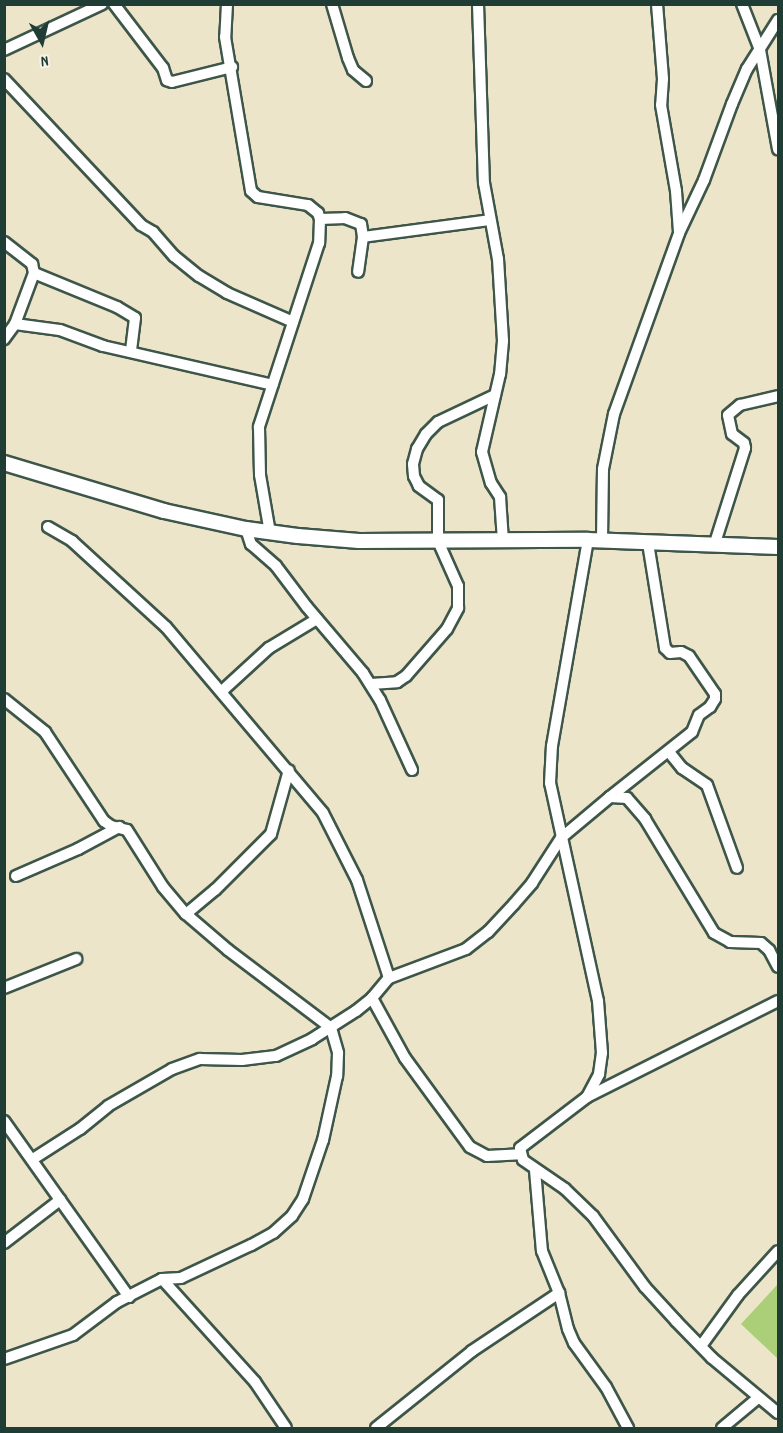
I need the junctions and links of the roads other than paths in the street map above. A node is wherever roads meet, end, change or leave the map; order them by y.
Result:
1 (102, 4) edge
2 (114, 4) edge
3 (226, 4) edge
4 (332, 4) edge
5 (478, 4) edge
6 (657, 4) edge
7 (742, 4) edge
8 (778, 20) edge
9 (4, 50) edge
10 (760, 50) junction
11 (232, 67) junction
12 (4, 79) edge
13 (366, 81) dead end
14 (778, 149) edge
15 (320, 219) junction
16 (490, 220) junction
17 (679, 233) junction
18 (363, 237) junction
19 (4, 242) edge
20 (358, 272) dead end
21 (34, 273) junction
22 (293, 322) junction
23 (15, 324) junction
24 (4, 339) edge
25 (131, 352) junction
26 (273, 385) junction
27 (495, 395) junction
28 (778, 396) edge
29 (4, 463) edge
30 (48, 527) dead end
31 (246, 529) junction
32 (270, 533) junction
33 (595, 540) junction
34 (438, 541) junction
35 (503, 541) junction
36 (648, 543) junction
37 (714, 546) junction
38 (778, 547) edge
39 (317, 619) junction
40 (371, 684) junction
41 (222, 691) junction
42 (4, 699) edge
43 (669, 752) junction
44 (289, 770) junction
45 (412, 770) dead end
46 (610, 797) junction
47 (121, 826) junction
48 (561, 838) junction
49 (737, 868) dead end
50 (16, 876) dead end
51 (186, 914) junction
52 (76, 959) dead end
53 (778, 968) edge
54 (389, 978) junction
55 (4, 988) edge
56 (372, 998) junction
57 (778, 1000) edge
58 (331, 1028) junction
59 (587, 1097) junction
60 (4, 1121) edge
61 (520, 1154) junction
62 (33, 1159) junction
63 (535, 1170) junction
64 (60, 1200) junction
65 (4, 1243) edge
66 (778, 1251) edge
67 (162, 1279) junction
68 (559, 1293) junction
69 (129, 1297) junction
70 (701, 1346) junction
71 (4, 1359) edge
72 (758, 1398) junction
73 (778, 1413) edge
74 (284, 1428) edge
75 (377, 1428) edge
76 (628, 1428) edge
77 (722, 1428) edge

1 - 9 street
2 - 11 street
3 - 11 street
4 - 13 street
5 - 16 street
6 - 17 street
7 - 10 street
8 - 10 street
10 - 14 street
10 - 17 street
11 - 15 street
12 - 22 street
15 - 18 street
15 - 22 street
16 - 18 street
16 - 27 street
17 - 33 street
18 - 20 street
19 - 21 street
21 - 23 street
21 - 25 street
22 - 26 street
23 - 24 street
23 - 25 street
25 - 26 street
26 - 32 street
27 - 34 street
27 - 35 street
28 - 37 street
29 - 31 street
30 - 41 street
31 - 32 street
31 - 39 street
32 - 34 street
33 - 35 street
33 - 36 street
33 - 48 street
34 - 35 street
34 - 40 street
36 - 37 street
36 - 43 street
37 - 38 street
39 - 40 street
39 - 41 street
40 - 45 street
41 - 44 street
42 - 47 street
43 - 46 street
43 - 49 street
44 - 51 street
44 - 54 street
46 - 48 street
46 - 53 street
47 - 50 street
47 - 51 street
48 - 54 street
48 - 59 street
51 - 58 street
52 - 55 street
54 - 56 street
56 - 58 street
56 - 61 street
57 - 59 street
58 - 62 street
58 - 67 street
59 - 61 street
60 - 62 street
61 - 63 street
62 - 64 street
63 - 68 street
63 - 70 street
64 - 65 street
64 - 69 street
66 - 70 street
67 - 69 street
67 - 74 street
68 - 75 street
68 - 76 street
69 - 71 street
70 - 72 street
72 - 73 street
72 - 77 street

